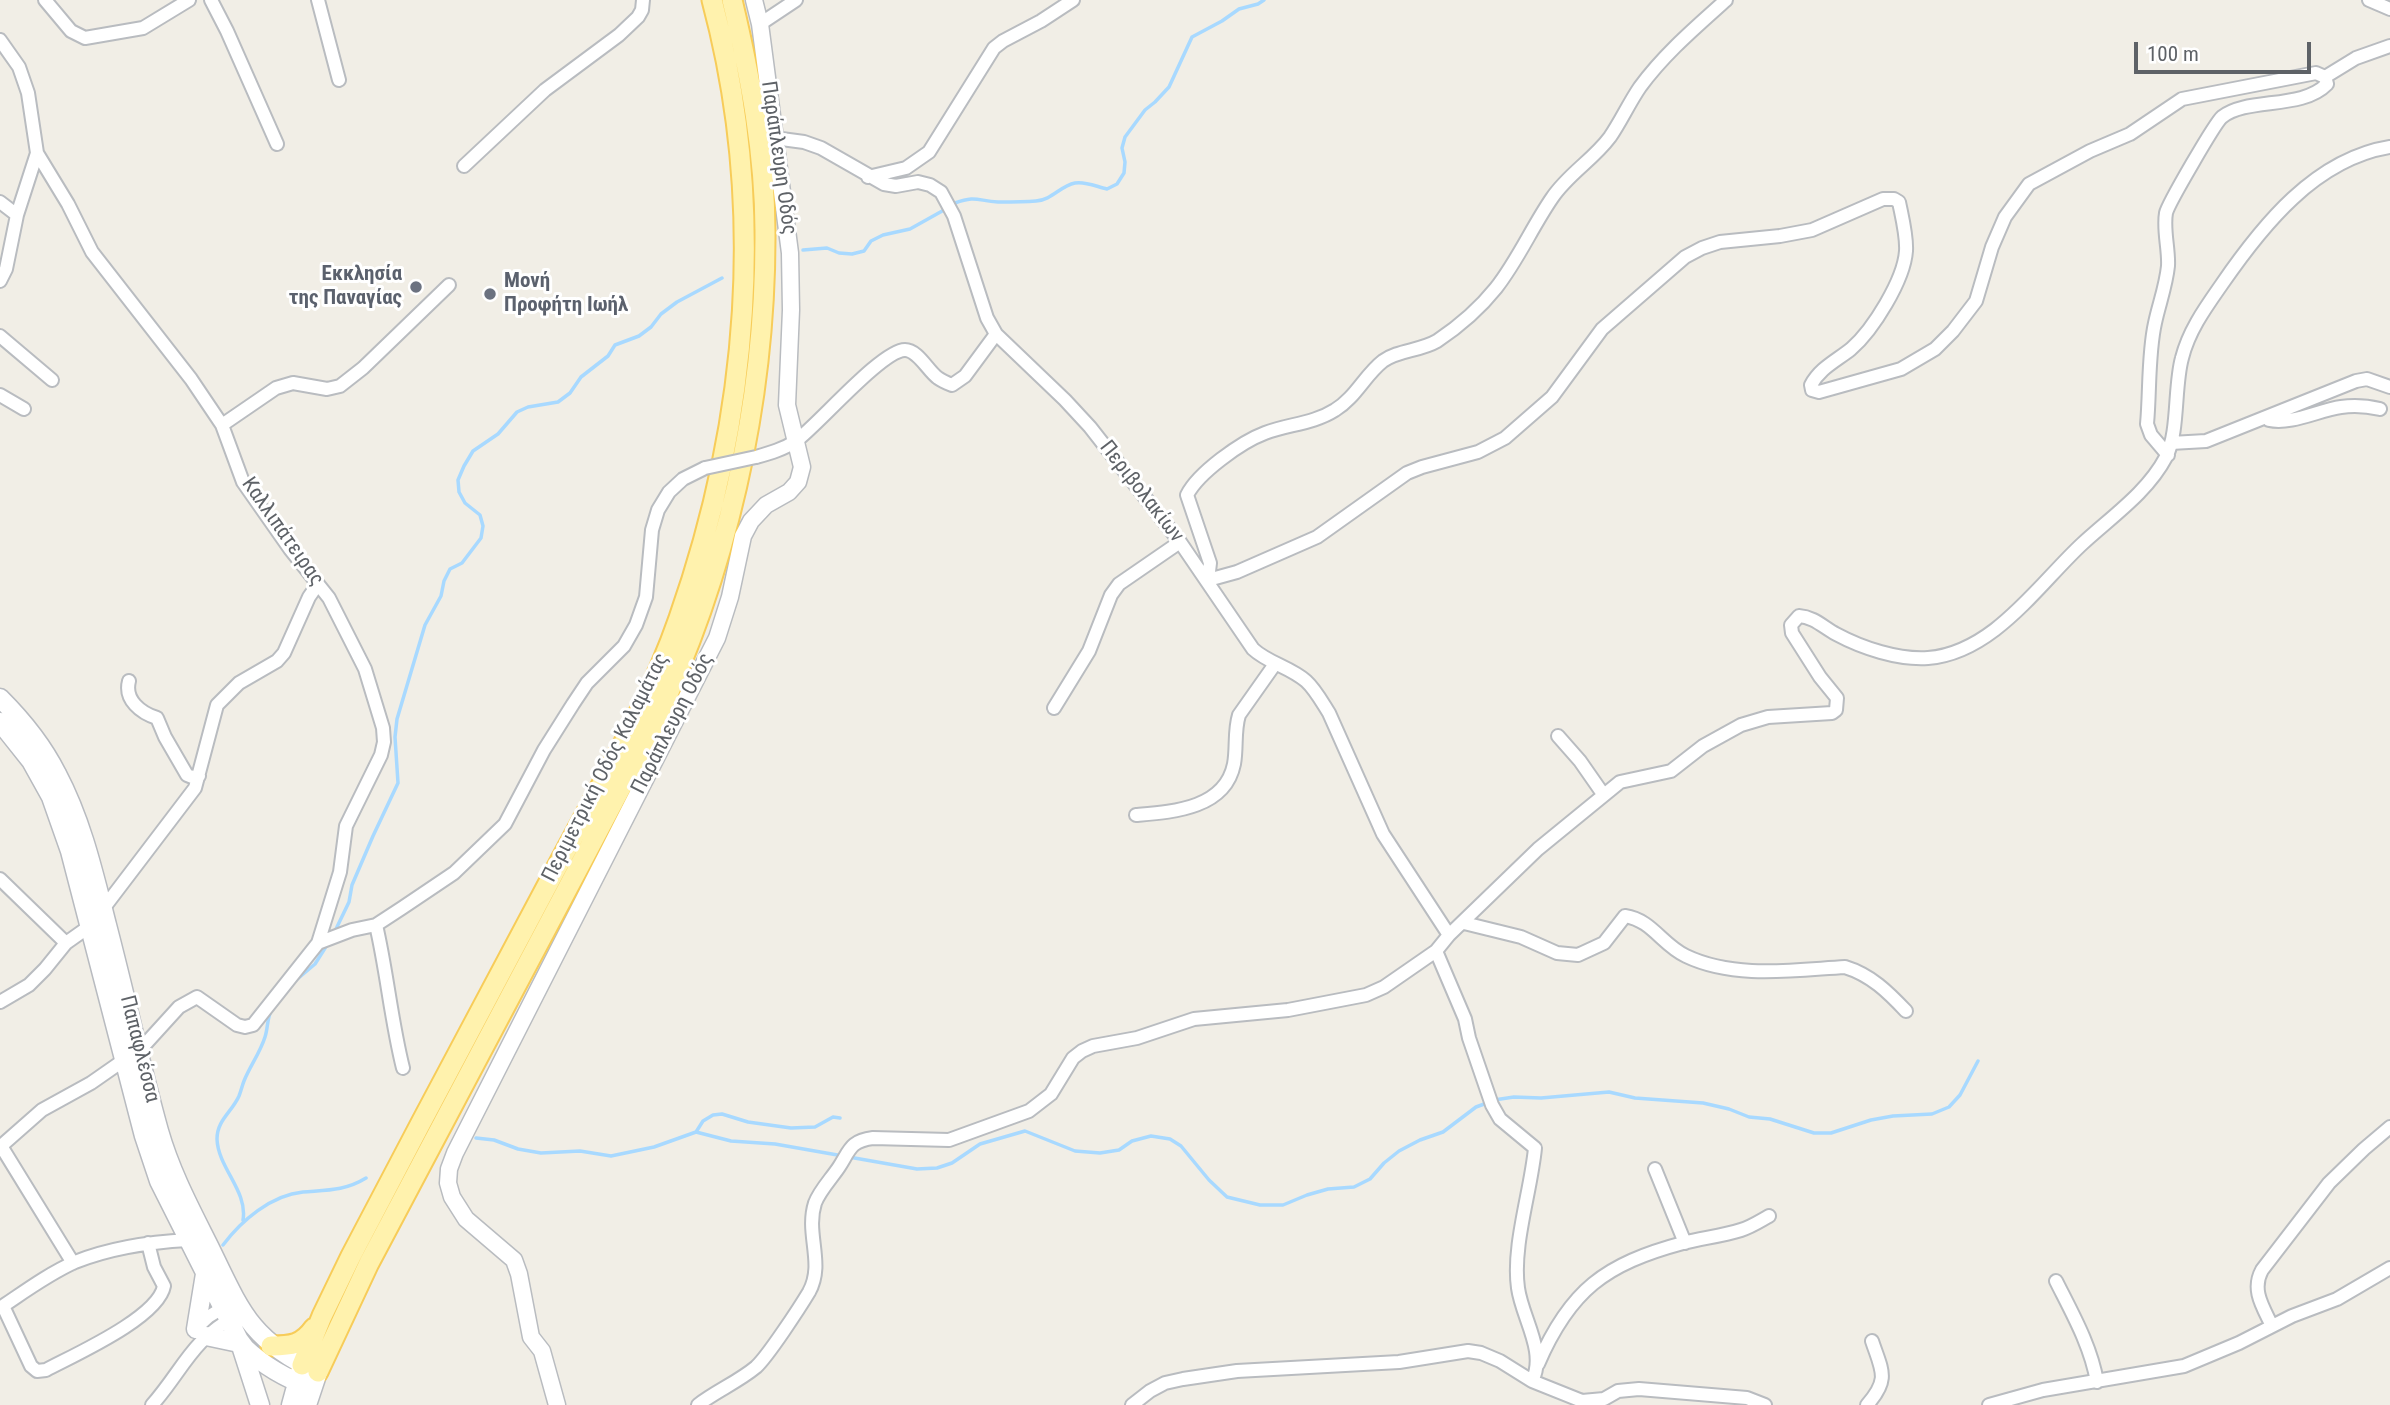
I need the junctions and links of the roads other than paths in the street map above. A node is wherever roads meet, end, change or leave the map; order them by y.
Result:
1 (45, 0) edge
2 (189, 0) edge
3 (211, 0) edge
4 (318, 0) edge
5 (643, 0) edge
6 (712, 0) edge
7 (732, 0) edge
8 (754, 0) edge
9 (796, 0) edge
10 (1073, 0) edge
11 (1726, 0) edge
12 (2369, 0) edge
13 (2390, 9) edge
14 (760, 24) junction
15 (0, 40) edge
16 (2390, 46) edge
17 (2325, 77) junction
18 (339, 80) dead end
19 (774, 138) junction
20 (277, 144) dead end
21 (2390, 147) edge
22 (37, 153) junction
23 (464, 166) dead end
24 (868, 177) junction
25 (0, 202) edge
26 (17, 215) junction
27 (0, 281) edge
28 (449, 285) dead end
29 (996, 334) junction
30 (0, 336) edge
31 (52, 380) dead end
32 (2390, 387) edge
33 (0, 395) edge
34 (24, 409) dead end
35 (2380, 409) dead end
36 (2265, 419) junction
37 (222, 425) junction
38 (796, 441) junction
39 (2169, 449) junction
40 (1180, 542) junction
41 (1208, 580) junction
42 (318, 584) junction
43 (1276, 664) junction
44 (129, 681) dead end
45 (0, 698) edge
46 (1054, 708) dead end
47 (0, 722) edge
48 (1558, 736) dead end
49 (199, 776) junction
50 (1603, 794) junction
51 (1136, 815) dead end
52 (0, 879) edge
53 (103, 909) junction
54 (1464, 923) junction
55 (376, 925) junction
56 (90, 926) junction
57 (1450, 935) junction
58 (66, 943) junction
59 (318, 943) junction
60 (1436, 951) junction
61 (0, 1002) edge
62 (1906, 1011) dead end
63 (132, 1055) junction
64 (402, 1068) dead end
65 (2390, 1127) edge
66 (1, 1147) edge
67 (1655, 1169) dead end
68 (1769, 1216) dead end
69 (188, 1240) junction
70 (1685, 1242) junction
71 (148, 1243) junction
72 (73, 1263) junction
73 (2390, 1268) edge
74 (205, 1274) junction
75 (2056, 1281) dead end
76 (1, 1307) edge
77 (232, 1310) junction
78 (322, 1316) junction
79 (2272, 1326) junction
80 (201, 1332) junction
81 (1872, 1340) dead end
82 (239, 1341) junction
83 (271, 1346) junction
84 (1538, 1364) junction
85 (1532, 1381) junction
86 (307, 1382) edge
87 (2097, 1382) junction
88 (1584, 1403) edge
89 (152, 1405) edge
90 (260, 1405) edge
91 (291, 1405) edge
92 (557, 1405) edge
93 (698, 1405) edge
94 (1132, 1405) edge
95 (1765, 1405) edge
96 (1867, 1405) edge
97 (1989, 1405) edge

1 - 2 street
3 - 20 street
4 - 18 street
5 - 23 street
6 - 78 main road, Περιμετρική Οδός Καλαμάτας
7 - 86 main road, Περιμετρική Οδός Καλαμάτας
8 - 14 street, Παράπλευρη Οδός
9 - 14 street
10 - 24 street
11 - 41 street
12 - 13 street
14 - 19 street, Παράπλευρη Οδός
15 - 22 street, Καλλιπάτειρας
16 - 17 street
17 - 39 street
17 - 41 street
19 - 24 street, Περιβολακίων
19 - 38 street, Παράπλευρη Οδός
21 - 39 street
22 - 26 street
22 - 37 street, Καλλιπάτειρας
24 - 29 street, Περιβολακίων
25 - 26 street
26 - 27 street
28 - 37 street
29 - 38 street
29 - 40 street, Περιβολακίων
30 - 31 street
32 - 36 street
33 - 34 street
35 - 36 street
36 - 39 street
37 - 42 street, Καλλιπάτειρας
38 - 55 street, bridge
38 - 92 street, Παράπλευρη Οδός
39 - 50 street
40 - 41 street, Περιβολακίων
40 - 46 street
41 - 43 street, Περιβολακίων
42 - 49 street
42 - 59 street, Καλλιπάτειρας
43 - 51 street
43 - 57 street, Περιβολακίων
44 - 49 street
45 - 53 main road, Παπαφλέσσα
47 - 56 main road, Παπαφλέσσα
48 - 50 street
49 - 53 street
50 - 54 street
52 - 58 street
53 - 63 main road, Παπαφλέσσα
54 - 57 street
54 - 62 street
55 - 59 street
55 - 64 street
56 - 58 street
56 - 63 main road, Παπαφλέσσα
57 - 60 street
58 - 61 street
59 - 63 street
60 - 84 street
60 - 93 street
63 - 66 street
63 - 69 main road, Παπαφλέσσα
63 - 77 main road, Παπαφλέσσα
65 - 79 street
66 - 72 street
67 - 70 street
68 - 70 street
69 - 71 street
69 - 74 main road, Παπαφλέσσα
70 - 84 street
71 - 72 street
71 - 76 street
72 - 76 street
73 - 79 street
74 - 77 main road, Παπαφλέσσα
74 - 80 main road
75 - 87 street
77 - 80 street
77 - 82 main road, Παπαφλέσσα
77 - 83 main road, Παπαφλέσσα
78 - 83 main road
78 - 86 main road, Περιμετρική Οδός Καλαμάτας
79 - 87 street
80 - 82 main road
80 - 89 street
81 - 96 street
82 - 86 main road, Παπαφλέσσα
82 - 90 main road
83 - 86 main road, Παπαφλέσσα
84 - 85 street
85 - 88 street
85 - 94 street
86 - 91 main road, Περιμετρική Οδός Καλαμάτας
87 - 97 street
88 - 95 street

